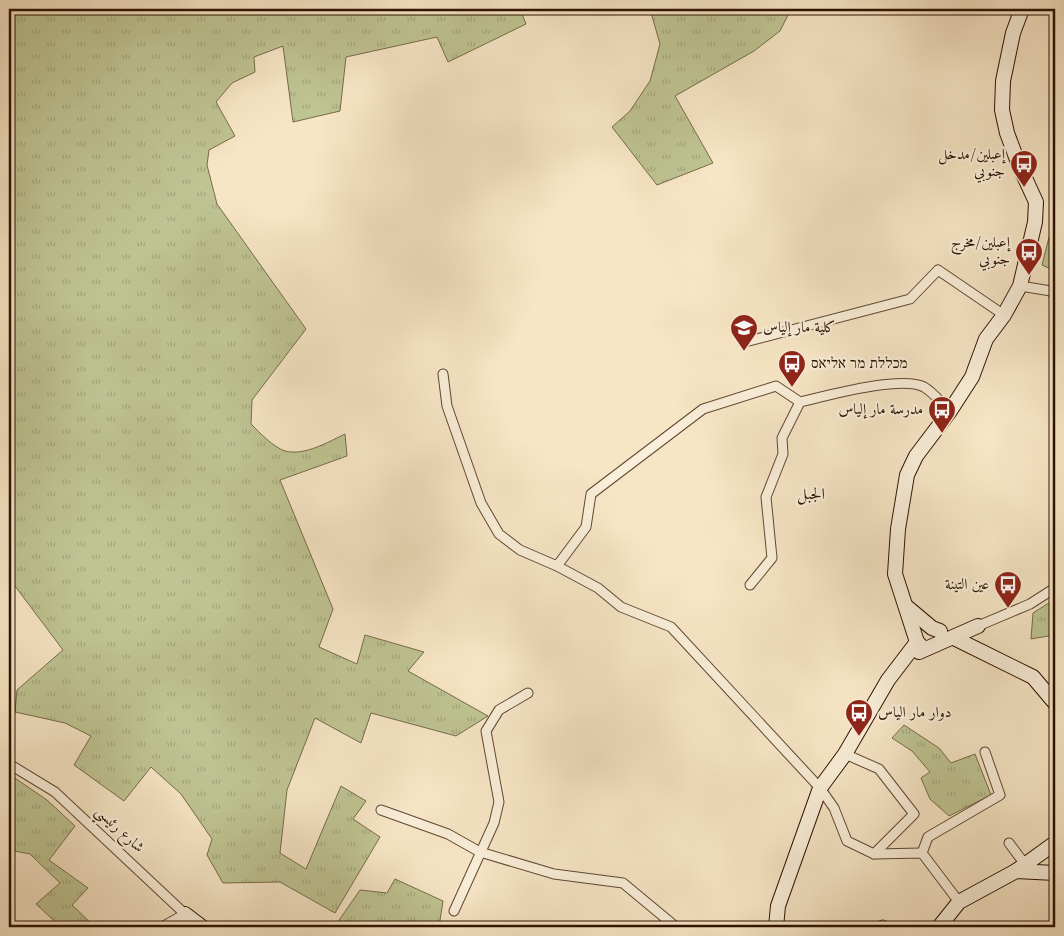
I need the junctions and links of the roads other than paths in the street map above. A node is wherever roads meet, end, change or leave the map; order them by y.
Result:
1 (1022, 9) edge
2 (1020, 286) junction
3 (1055, 296) edge
4 (1004, 315) junction
5 (745, 342) dead end
6 (443, 374) dead end
7 (800, 402) junction
8 (950, 411) junction
9 (557, 566) junction
10 (750, 585) dead end
11 (1055, 588) edge
12 (978, 626) junction
13 (929, 638) junction
14 (954, 638) junction
15 (528, 692) dead end
16 (1055, 703) edge
17 (986, 752) dead end
18 (845, 754) junction
19 (9, 764) edge
20 (820, 788) junction
21 (381, 810) dead end
22 (1009, 843) dead end
23 (1055, 843) edge
24 (480, 852) junction
25 (922, 853) junction
26 (874, 854) junction
27 (1020, 867) junction
28 (1055, 873) edge
29 (959, 902) junction
30 (454, 910) dead end
31 (185, 914) junction
32 (162, 927) edge
33 (202, 927) edge
34 (676, 927) edge
35 (776, 927) edge
36 (877, 927) edge
37 (885, 927) edge
38 (939, 927) edge

1 - 2 main road
2 - 3 street
2 - 4 main road
4 - 5 street
4 - 8 main road
6 - 9 street
7 - 8 street
7 - 9 street
7 - 10 street
8 - 13 main road
9 - 20 street
11 - 12 street
12 - 13 main road
12 - 14 main road
13 - 14 main road
13 - 18 main road
14 - 16 main road
15 - 24 street
17 - 25 street
18 - 20 main road
18 - 26 street
19 - 31 street, شارع رئيسي
20 - 26 street
20 - 35 main road
21 - 24 street
22 - 27 street
23 - 27 main road
24 - 30 street
24 - 34 street
25 - 26 street
25 - 29 street
27 - 28 main road
27 - 29 main road
29 - 38 main road
31 - 32 street
31 - 33 main road, شارع رئيسي
36 - 37 street

